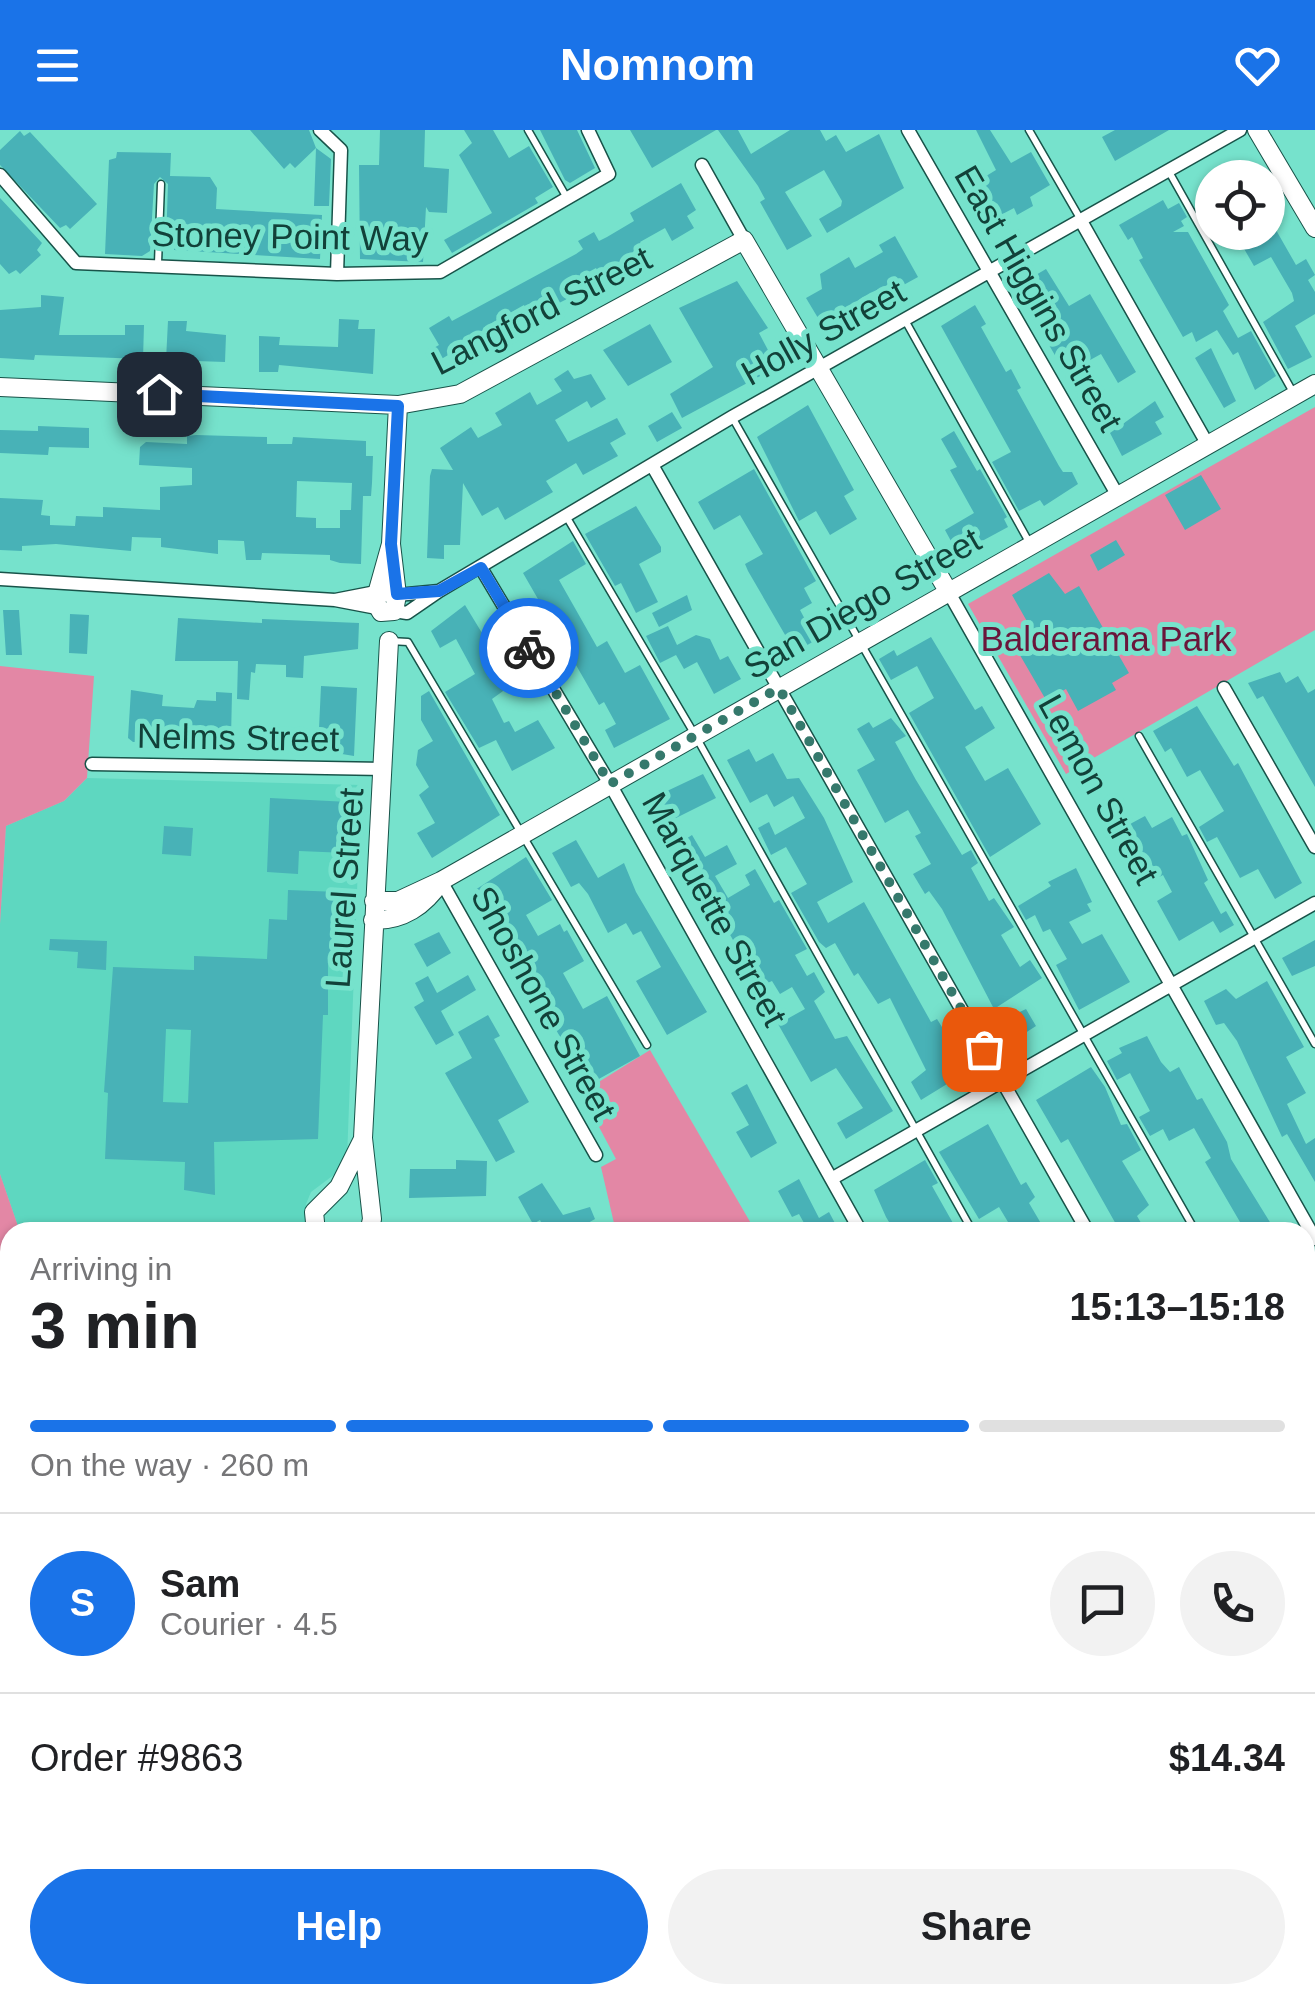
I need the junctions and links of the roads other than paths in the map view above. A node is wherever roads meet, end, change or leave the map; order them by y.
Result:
1 (320, 130) edge
2 (528, 130) edge
3 (588, 130) edge
4 (908, 130) edge
5 (1029, 130) edge
6 (1240, 130) edge
7 (1257, 130) edge
8 (702, 166) dead end
9 (1168, 170) junction
10 (0, 176) edge
11 (162, 184) dead end
12 (567, 199) junction
13 (1081, 221) junction
14 (1315, 228) edge
15 (744, 240) junction
16 (158, 263) junction
17 (990, 272) junction
18 (336, 274) junction
19 (905, 320) junction
20 (819, 371) junction
21 (1315, 384) edge
22 (0, 386) edge
23 (1295, 395) junction
24 (398, 406) junction
25 (732, 417) junction
26 (1208, 445) junction
27 (652, 465) junction
28 (1118, 496) junction
29 (565, 515) junction
30 (1030, 545) junction
31 (481, 568) junction
32 (0, 579) edge
33 (439, 591) junction
34 (948, 591) junction
35 (386, 603) junction
36 (389, 641) junction
37 (861, 642) junction
38 (779, 688) junction
39 (1224, 688) dead end
40 (695, 735) junction
41 (1139, 736) dead end
42 (92, 764) dead end
43 (384, 770) junction
44 (610, 784) junction
45 (524, 833) junction
46 (1315, 847) edge
47 (441, 881) junction
48 (1315, 903) edge
49 (373, 911) junction
50 (1256, 938) junction
51 (1171, 986) junction
52 (1084, 1035) junction
53 (1315, 1044) edge
54 (647, 1045) dead end
55 (1002, 1082) junction
56 (918, 1131) junction
57 (363, 1138) junction
58 (596, 1155) dead end
59 (833, 1178) junction
60 (315, 1222) edge
61 (371, 1222) edge
62 (856, 1222) edge
63 (967, 1222) edge
64 (1082, 1222) edge
65 (1190, 1222) edge
66 (1305, 1222) edge

1 - 18 street
2 - 12 lane
3 - 12 street, Stoney Point Way
4 - 17 street, East Higgins Street
5 - 13 lane
6 - 9 street, Holly Street
7 - 14 street
8 - 15 street, Lemon Street
9 - 13 street, Holly Street
9 - 23 lane
10 - 16 street, Stoney Point Way
11 - 16 lane
12 - 18 street, Stoney Point Way
13 - 17 street, Holly Street
13 - 26 street
15 - 20 street, Lemon Street
15 - 24 street, Langford Street
16 - 18 street, Stoney Point Way
17 - 19 street, Holly Street
17 - 28 street, East Higgins Street
19 - 20 street, Holly Street
19 - 30 lane
20 - 25 street, Holly Street
20 - 34 street, Lemon Street
21 - 23 street, San Diego Street
22 - 24 street, Langford Street
23 - 26 street, San Diego Street
24 - 35 street, Laurel Street
25 - 27 street, Holly Street
25 - 37 lane
26 - 28 street, San Diego Street
27 - 29 street, Holly Street
27 - 38 street
28 - 30 street, San Diego Street
29 - 31 street, Holly Street
29 - 40 lane
30 - 34 street, San Diego Street
31 - 33 street, Holly Street
31 - 44 street, Marquette Street
32 - 35 street, Holly Street
33 - 35 street, Holly Street
33 - 35 street, Holly Street
34 - 37 street, San Diego Street
34 - 51 street, Lemon Street
35 - 36 street, Laurel Street
36 - 43 street, Laurel Street
36 - 45 lane
37 - 38 street, San Diego Street
37 - 52 lane
38 - 40 street, San Diego Street
38 - 55 street
39 - 46 street
40 - 44 street, San Diego Street
40 - 56 lane
41 - 50 lane
42 - 43 street, Nelms Street
43 - 49 street, Laurel Street
44 - 45 street, San Diego Street
44 - 59 street, Marquette Street
45 - 47 street, San Diego Street
45 - 54 lane
47 - 49 street, San Diego Street
47 - 58 street, Shoshone Street
48 - 50 street
49 - 57 street, Laurel Street
50 - 51 street
50 - 53 lane
51 - 52 street
51 - 66 street, Lemon Street
52 - 55 street
52 - 65 lane
55 - 56 street
55 - 64 street
56 - 59 street
56 - 63 lane
57 - 60 street
57 - 61 street
59 - 62 street, Marquette Street

